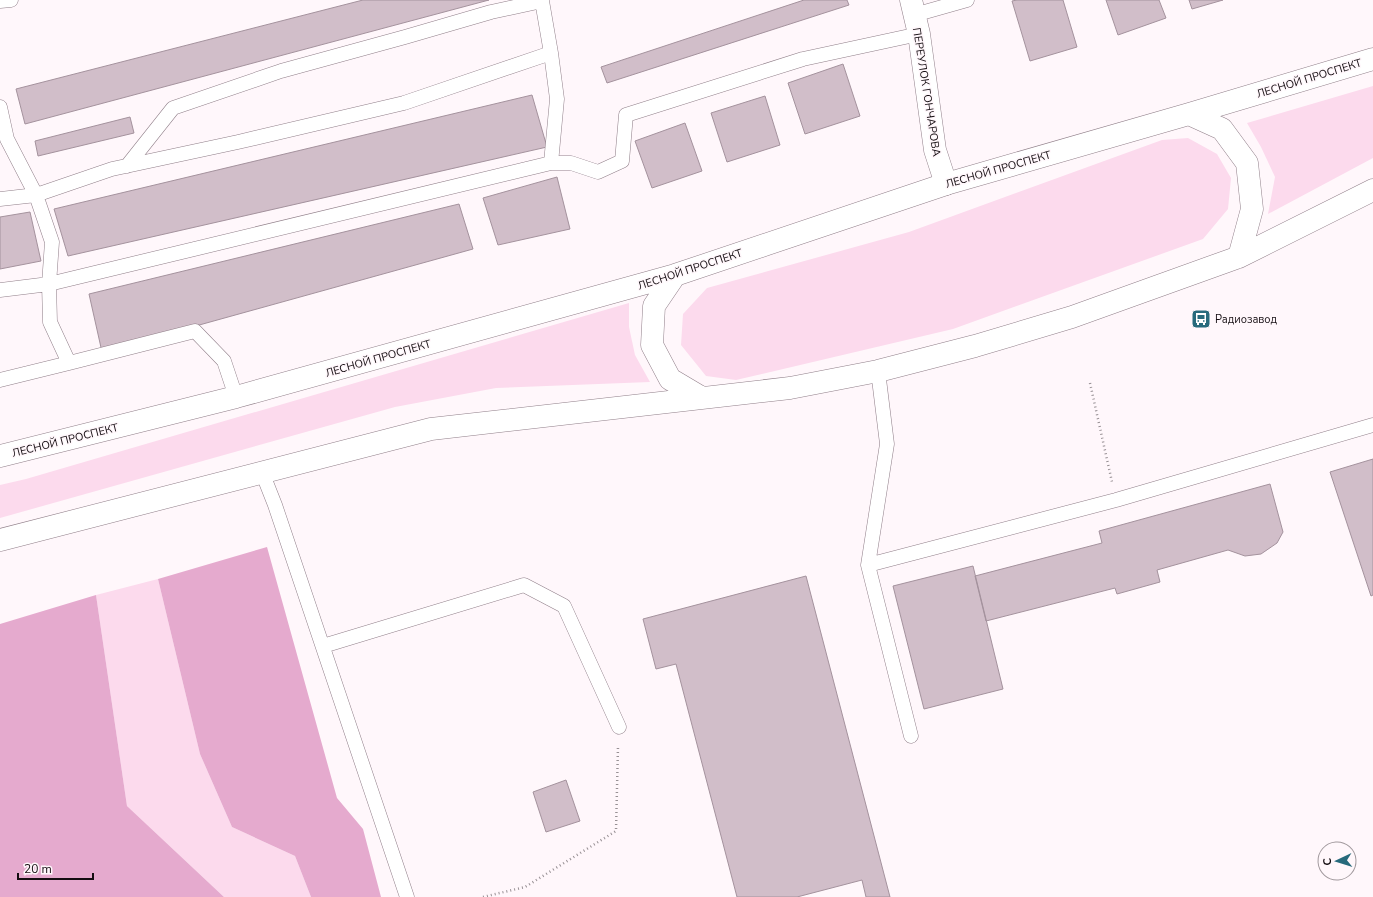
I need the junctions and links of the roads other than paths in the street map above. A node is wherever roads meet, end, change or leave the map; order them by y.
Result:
1 (11, 0) edge
2 (542, 0) edge
3 (967, 0) edge
4 (0, 1) edge
5 (915, 17) edge
6 (551, 53) junction
7 (1373, 59) edge
8 (0, 107) edge
9 (1189, 114) junction
10 (4, 141) edge
11 (551, 163) junction
12 (128, 166) junction
13 (946, 184) junction
14 (1373, 190) edge
15 (36, 195) junction
16 (0, 200) edge
17 (1239, 257) junction
18 (675, 275) junction
19 (49, 284) junction
20 (0, 290) edge
21 (69, 363) junction
22 (878, 371) junction
23 (0, 380) edge
24 (236, 397) junction
25 (702, 398) junction
26 (1373, 425) edge
27 (0, 456) edge
28 (262, 472) junction
29 (0, 540) edge
30 (868, 565) junction
31 (323, 646) junction
32 (619, 727) road end
33 (911, 736) dead end
34 (407, 897) edge

1 - 4 lane
2 - 6 lane
2 - 12 lane
3 - 5 lane
5 - 11 lane
5 - 13 main road, ПЕРЕУЛОК ГОНЧАРОВА
6 - 11 lane
6 - 12 lane
7 - 9 main road, ЛЕСНОЙ ПРОСПЕКТ
8 - 10 lane
9 - 13 main road, ЛЕСНОЙ ПРОСПЕКТ
9 - 17 main road
10 - 15 lane
11 - 19 lane
12 - 15 lane
13 - 18 main road, ЛЕСНОЙ ПРОСПЕКТ
14 - 17 main road
15 - 16 lane
15 - 19 lane
17 - 22 main road
18 - 24 main road, ЛЕСНОЙ ПРОСПЕКТ
18 - 25 main road
19 - 20 lane
19 - 21 lane
21 - 23 lane
21 - 24 lane
22 - 25 main road
22 - 30 lane
24 - 27 main road, ЛЕСНОЙ ПРОСПЕКТ
25 - 28 main road
26 - 30 lane
28 - 29 main road
28 - 31 lane
30 - 33 lane
31 - 32 lane
31 - 34 lane

